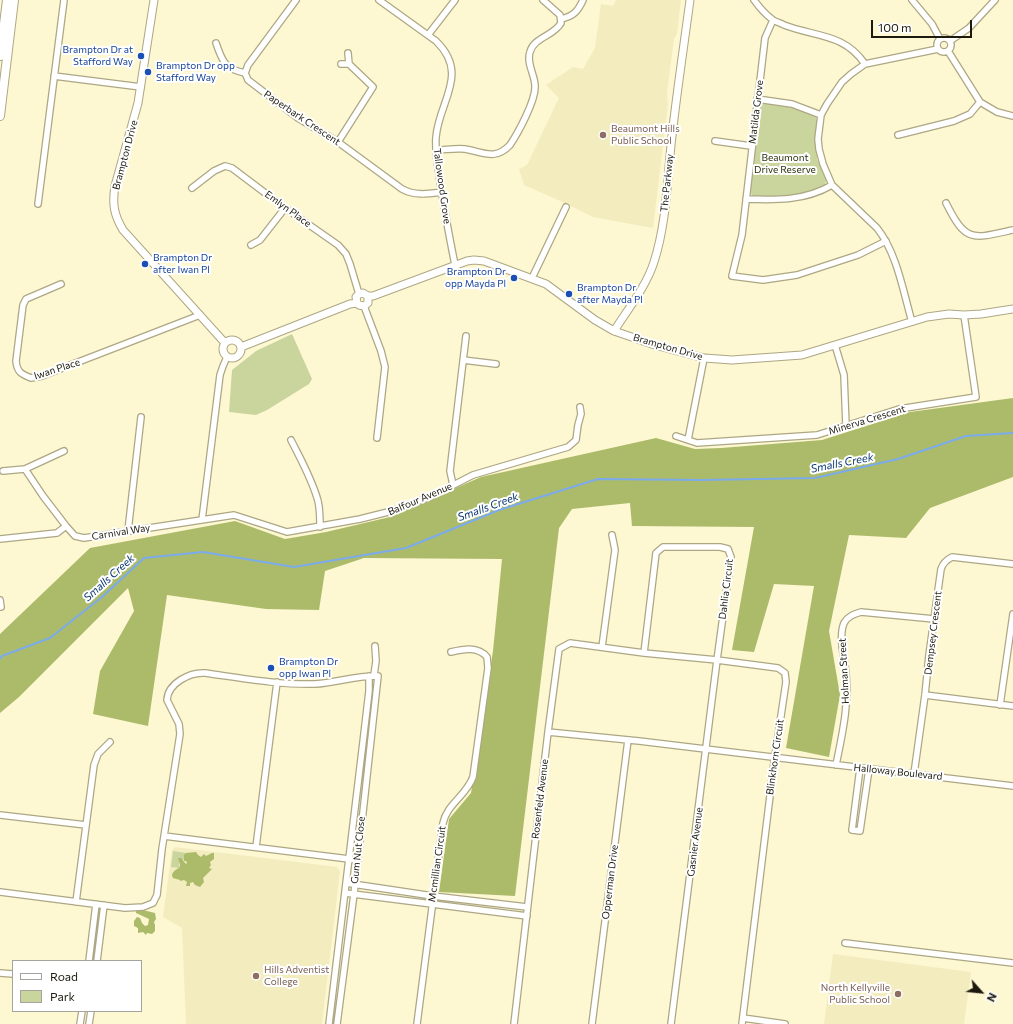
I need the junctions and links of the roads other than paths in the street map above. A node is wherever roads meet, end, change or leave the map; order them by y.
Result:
1 (7, 0) edge
2 (14, 0) edge
3 (64, 0) edge
4 (154, 0) edge
5 (296, 0) edge
6 (379, 0) edge
7 (455, 0) edge
8 (543, 0) edge
9 (583, 0) edge
10 (690, 0) edge
11 (754, 0) edge
12 (912, 0) edge
13 (995, 0) edge
14 (561, 19) junction
15 (773, 20) junction
16 (428, 35) junction
17 (940, 39) junction
18 (950, 41) junction
19 (216, 43) dead end
20 (938, 49) junction
21 (948, 51) junction
22 (348, 53) dead end
23 (0, 56) edge
24 (341, 64) dead end
25 (349, 64) junction
26 (865, 64) junction
27 (245, 73) junction
28 (54, 76) junction
29 (141, 87) junction
30 (757, 99) junction
31 (980, 102) junction
32 (821, 115) junction
33 (0, 116) edge
34 (1013, 116) edge
35 (898, 135) dead end
36 (714, 141) dead end
37 (338, 142) junction
38 (751, 146) junction
39 (436, 150) junction
40 (832, 186) junction
41 (192, 188) dead end
42 (442, 192) junction
43 (746, 199) junction
44 (946, 203) dead end
45 (38, 204) dead end
46 (566, 207) dead end
47 (285, 208) junction
48 (1013, 230) edge
49 (886, 241) junction
50 (251, 245) dead end
51 (454, 265) junction
52 (532, 278) junction
53 (61, 284) dead end
54 (359, 294) junction
55 (368, 296) junction
56 (356, 303) junction
57 (364, 306) junction
58 (1013, 309) edge
59 (200, 315) junction
60 (964, 316) junction
61 (912, 322) junction
62 (614, 331) junction
63 (466, 336) dead end
64 (225, 343) junction
65 (835, 345) junction
66 (241, 347) junction
67 (227, 357) junction
68 (704, 358) junction
69 (463, 360) junction
70 (496, 364) dead end
71 (580, 407) dead end
72 (140, 417) dead end
73 (846, 426) junction
74 (676, 436) dead end
75 (377, 438) dead end
76 (291, 440) dead end
77 (688, 440) junction
78 (64, 451) dead end
79 (25, 469) junction
80 (3, 471) dead end
81 (453, 485) junction
82 (202, 520) junction
83 (66, 526) junction
84 (320, 527) junction
85 (128, 531) junction
86 (612, 535) dead end
87 (0, 539) edge
88 (1013, 564) edge
89 (0, 600) edge
90 (1, 607) dead end
91 (1013, 614) edge
92 (934, 619) junction
93 (375, 646) dead end
94 (602, 647) junction
95 (451, 652) dead end
96 (644, 653) junction
97 (717, 660) junction
98 (374, 676) junction
99 (277, 682) junction
100 (925, 695) junction
101 (1000, 705) junction
102 (1013, 706) edge
103 (548, 732) junction
104 (628, 740) junction
105 (110, 742) dead end
106 (706, 750) junction
107 (775, 758) junction
108 (836, 765) junction
109 (860, 768) junction
110 (869, 769) junction
111 (914, 774) junction
112 (1013, 786) edge
113 (0, 815) edge
114 (86, 825) junction
115 (164, 836) junction
116 (256, 848) junction
117 (348, 859) junction
118 (357, 860) junction
119 (346, 883) junction
120 (355, 884) junction
121 (0, 892) edge
122 (345, 893) junction
123 (354, 894) junction
124 (433, 896) junction
125 (76, 902) junction
126 (432, 903) junction
127 (96, 904) junction
128 (104, 905) junction
129 (527, 907) junction
130 (527, 916) junction
131 (845, 943) dead end
132 (89, 960) edge
133 (97, 960) edge
134 (1013, 963) edge
135 (0, 973) edge
136 (12, 974) edge
137 (82, 1012) edge
138 (91, 1012) edge
139 (742, 1021) edge
140 (80, 1023) edge
141 (90, 1024) edge
142 (329, 1024) edge
143 (337, 1024) edge
144 (417, 1024) edge
145 (514, 1024) edge
146 (592, 1024) edge
147 (671, 1024) edge
148 (785, 1024) edge

1 - 23 main road
2 - 33 main road
3 - 28 street
4 - 29 street, Brampton Drive
5 - 27 street
6 - 16 street, Tallowood Grove
7 - 16 street
8 - 14 street
9 - 14 street
10 - 62 street, The Parkway
11 - 15 street
12 - 17 street
13 - 18 street
14 - 39 street
15 - 26 street
15 - 30 street, Matilda Grove
16 - 39 street, Tallowood Grove
17 - 18 street
17 - 20 street
18 - 21 street
19 - 27 street
20 - 21 street
20 - 26 street
21 - 31 street
22 - 25 street
24 - 25 street
25 - 37 street
26 - 32 street
27 - 37 street, Paperbark Crescent
28 - 29 street
28 - 45 street
29 - 59 street, Brampton Drive
30 - 32 street
30 - 38 street, Matilda Grove
31 - 34 street
31 - 35 street
32 - 40 street
36 - 38 street
37 - 42 street, Paperbark Crescent
38 - 43 street, Matilda Grove
39 - 42 street, Tallowood Grove
40 - 43 street
40 - 49 street
41 - 47 street, Emlyn Place
42 - 51 street, Tallowood Grove
43 - 49 street, Matilda Grove
44 - 48 street
46 - 52 street
47 - 50 street
47 - 54 street, Emlyn Place
49 - 61 street
51 - 52 street, Brampton Drive
51 - 55 street, Brampton Drive
52 - 62 street, Brampton Drive
53 - 59 street, Iwan Place
54 - 55 street
54 - 56 street
55 - 57 street
56 - 57 street
56 - 66 street
57 - 75 street
58 - 60 street, Brampton Drive
59 - 64 street, Brampton Drive
60 - 61 street, Brampton Drive
60 - 73 street, Minerva Crescent
61 - 65 street, Brampton Drive
62 - 68 street, Brampton Drive
63 - 69 street
64 - 66 street
64 - 67 street
65 - 68 street, Brampton Drive
65 - 73 street
66 - 67 street
67 - 82 street
68 - 77 street
69 - 70 street
69 - 81 street
71 - 81 street, Balfour Avenue
72 - 85 street
73 - 77 street, Minerva Crescent
74 - 77 street, Minerva Crescent
76 - 84 street
78 - 79 street
79 - 80 street
79 - 83 street, Carnival Way
81 - 84 street, Balfour Avenue
82 - 84 street, Balfour Avenue
82 - 85 street, Carnival Way
83 - 85 street, Carnival Way
83 - 87 street
86 - 94 street
88 - 92 street, Dempsey Crescent
89 - 90 street
91 - 101 street
92 - 100 street, Dempsey Crescent
92 - 108 street, Holman Street
93 - 98 street, Gum Nut Close
94 - 96 street, Blinkhorn Circuit
94 - 103 street, Rosenfeld Avenue
95 - 124 street, Mcmillian Circuit
96 - 97 street, Blinkhorn Circuit
96 - 97 street, Dahlia Circuit
97 - 106 street, Gasnier Avenue
97 - 107 street, Blinkhorn Circuit
98 - 99 street
98 - 117 street, Gum Nut Close
98 - 118 street, Gum Nut Close
99 - 115 street
99 - 116 street
100 - 101 street
100 - 111 street, Dempsey Crescent
101 - 102 street
103 - 104 street
103 - 129 street, Rosenfeld Avenue
104 - 106 street
104 - 146 street, Opperman Drive
105 - 114 street
106 - 107 street, Halloway Boulevard
106 - 147 street, Gasnier Avenue
107 - 108 street, Halloway Boulevard
107 - 139 street, Blinkhorn Circuit
108 - 109 street, Halloway Boulevard
109 - 110 street, Halloway Boulevard
109 - 110 street
110 - 111 street, Halloway Boulevard
111 - 112 street, Halloway Boulevard
113 - 114 street
114 - 125 street
115 - 116 street
115 - 128 street
116 - 117 street
117 - 118 street
117 - 119 street, Gum Nut Close
118 - 120 street, Gum Nut Close
119 - 120 street
119 - 122 street, Gum Nut Close
120 - 123 street, Gum Nut Close
120 - 124 street
121 - 125 street
122 - 123 street
122 - 142 street, Gum Nut Close
123 - 126 street
123 - 143 street, Gum Nut Close
124 - 126 street, Mcmillian Circuit
124 - 129 street
125 - 127 street
126 - 130 street
126 - 144 street, Mcmillian Circuit
127 - 128 street
127 - 132 street
128 - 133 street
129 - 130 street, Rosenfeld Avenue
130 - 145 street, Rosenfeld Avenue
131 - 134 street
135 - 136 street
137 - 140 street
138 - 141 street
139 - 148 street
140 - 141 street

